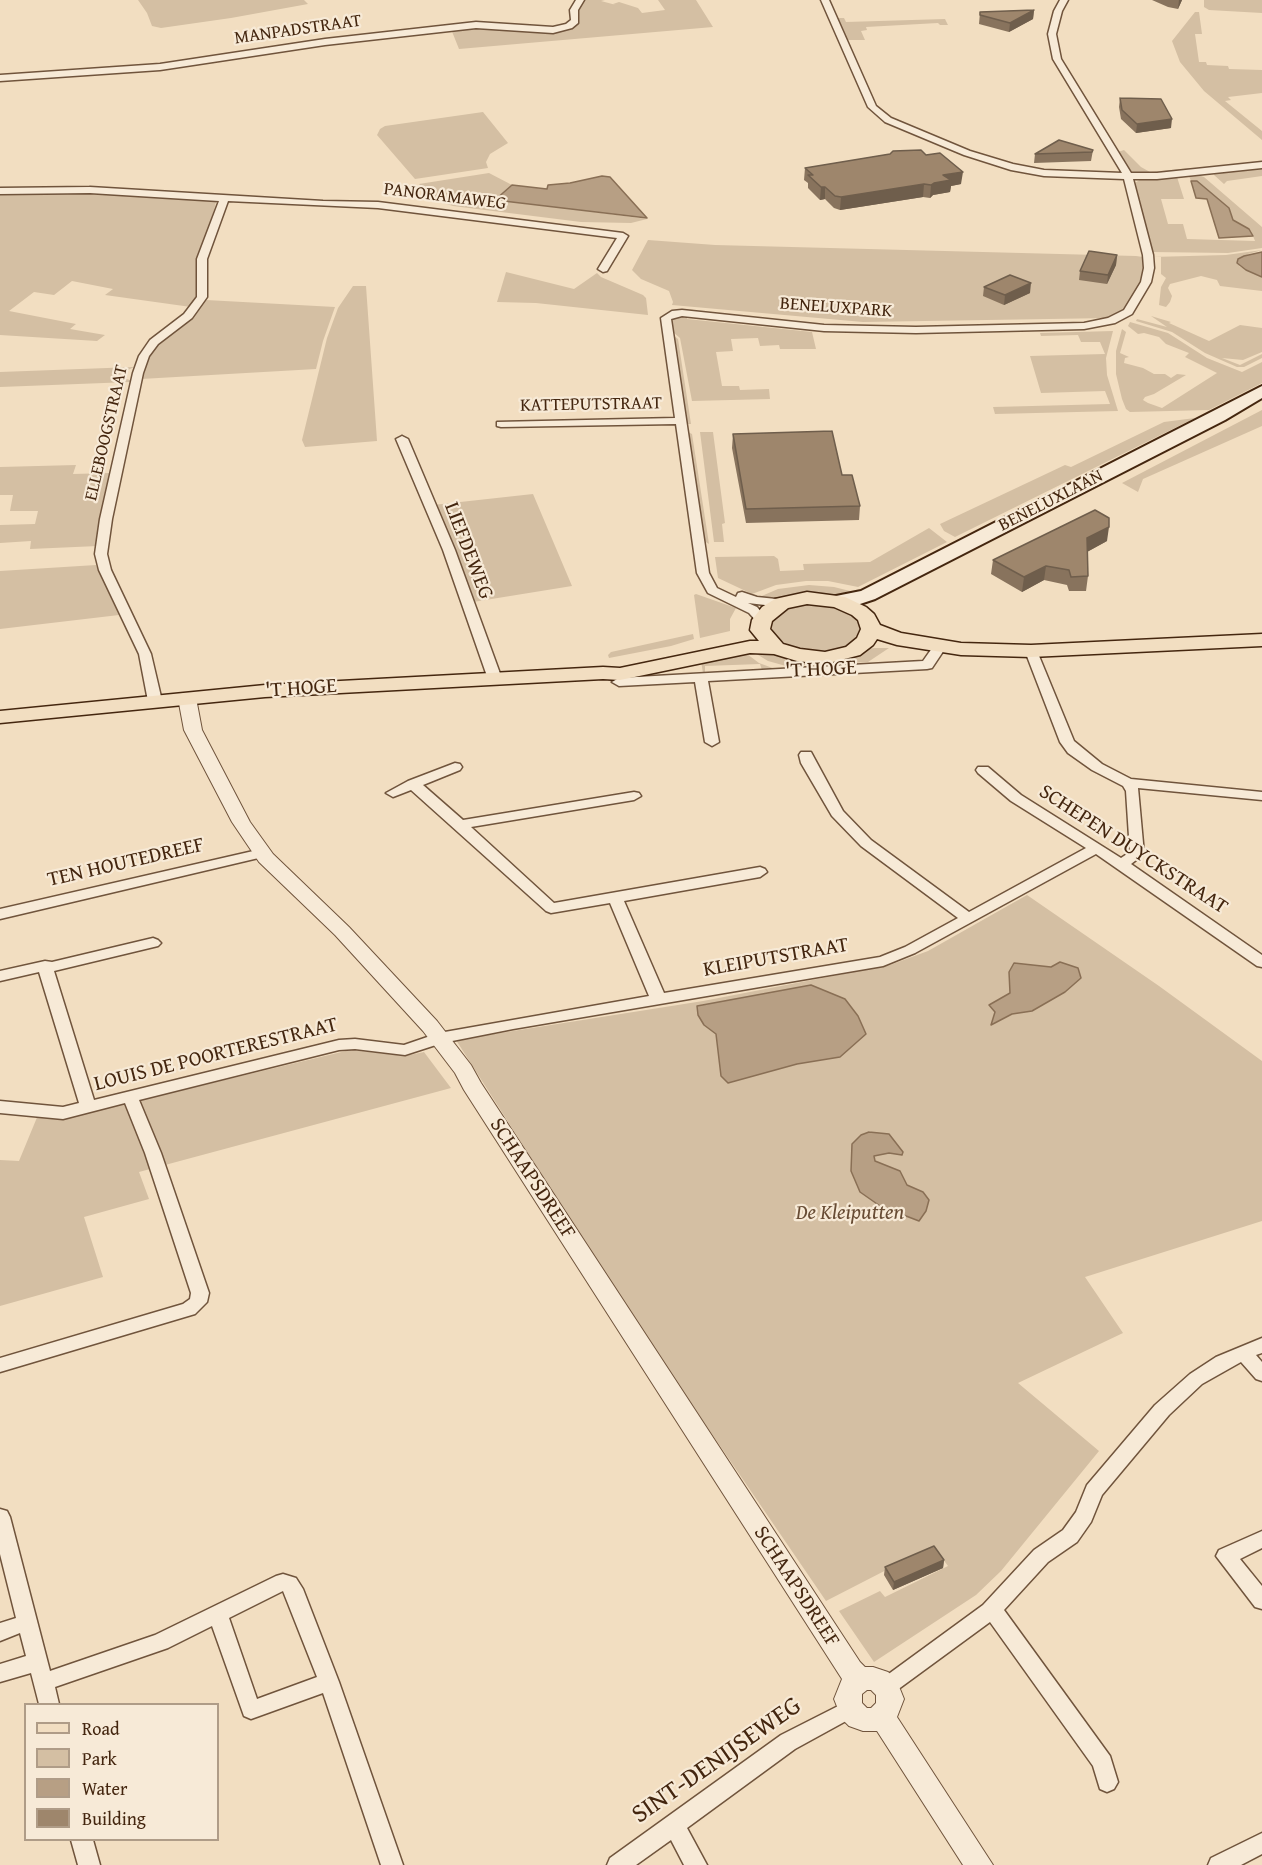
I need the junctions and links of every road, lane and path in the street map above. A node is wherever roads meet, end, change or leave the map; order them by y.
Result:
1 (580, 0) edge
2 (825, 0) edge
3 (1064, 0) edge
4 (0, 78) edge
5 (1262, 165) edge
6 (1128, 176) junction
7 (0, 191) edge
8 (224, 199) junction
9 (603, 269) dead end
10 (1262, 391) edge
11 (1262, 399) edge
12 (681, 421) junction
13 (501, 424) dead end
14 (402, 439) dead end
15 (709, 583) junction
16 (838, 601) junction
17 (782, 603) junction
18 (761, 625) junction
19 (866, 631) junction
20 (1259, 640) edge
21 (776, 648) junction
22 (939, 651) junction
23 (1031, 651) junction
24 (611, 677) junction
25 (701, 678) junction
26 (495, 679) junction
27 (187, 698) junction
28 (155, 701) junction
29 (0, 717) edge
30 (712, 742) dead end
31 (806, 754) dead end
32 (455, 767) dead end
33 (983, 770) dead end
34 (1128, 783) junction
35 (413, 784) junction
36 (393, 792) dead end
37 (634, 796) dead end
38 (1262, 796) edge
39 (460, 825) junction
40 (1095, 849) junction
41 (262, 853) junction
42 (1120, 864) junction
43 (760, 872) dead end
44 (615, 898) junction
45 (0, 914) edge
46 (968, 918) junction
47 (153, 943) dead end
48 (1258, 954) edge
49 (45, 966) junction
50 (0, 976) edge
51 (659, 1000) junction
52 (439, 1038) junction
53 (130, 1097) junction
54 (0, 1107) edge
55 (88, 1108) junction
56 (1262, 1344) edge
57 (1243, 1352) junction
58 (0, 1365) edge
59 (1262, 1374) edge
60 (0, 1517) edge
61 (1262, 1539) edge
62 (1262, 1601) edge
63 (990, 1611) junction
64 (218, 1615) junction
65 (28, 1622) junction
66 (0, 1632) edge
67 (38, 1662) junction
68 (0, 1673) edge
69 (44, 1682) junction
70 (329, 1682) junction
71 (873, 1684) junction
72 (49, 1703) edge
73 (850, 1709) junction
74 (883, 1716) junction
75 (1107, 1782) dead end
76 (674, 1825) junction
77 (82, 1841) edge
78 (1262, 1843) edge
79 (85, 1864) edge
80 (392, 1865) edge
81 (618, 1865) edge
82 (696, 1865) edge
83 (979, 1865) edge
84 (1219, 1865) edge

1 - 4 street, MANPADSTRAAT
2 - 6 street
3 - 6 street
5 - 6 street
6 - 12 street, BENELUXPARK
7 - 8 street
8 - 9 street, PANORAMAWEG
8 - 28 street, ELLEBOOGSTRAAT
10 - 16 main road, BENELUXLAAN
11 - 19 main road, BENELUXLAAN
12 - 13 street, KATTEPUTSTRAAT
12 - 15 street, BENELUXPARK
14 - 26 street, LIEFDEWEG
15 - 17 street
15 - 18 street
16 - 17 main road
16 - 19 main road
17 - 18 main road
18 - 21 main road
18 - 24 main road, 'T HOGE
19 - 21 main road
19 - 22 main road, 'T HOGE
20 - 23 main road, 'T HOGE
21 - 24 main road, 'T HOGE
22 - 23 main road, 'T HOGE
22 - 25 street, 'T HOGE
23 - 34 street
24 - 25 street, 'T HOGE
24 - 26 main road, 'T HOGE
25 - 30 street
26 - 27 main road, 'T HOGE
27 - 28 main road, 'T HOGE
27 - 41 street, SCHAAPSDREEF
28 - 29 main road, 'T HOGE
31 - 46 street
32 - 35 street
33 - 40 street, SCHEPEN DUYCKSTRAAT
34 - 38 street
34 - 42 street
35 - 36 street
35 - 39 street
37 - 39 street
39 - 44 street
40 - 42 street, SCHEPEN DUYCKSTRAAT
40 - 46 street, KLEIPUTSTRAAT
41 - 45 street, TEN HOUTEDREEF
41 - 52 street, SCHAAPSDREEF
42 - 48 street, SCHEPEN DUYCKSTRAAT
43 - 44 street
44 - 51 street
46 - 51 street, KLEIPUTSTRAAT
47 - 49 street
49 - 50 street
49 - 55 street
51 - 52 street, KLEIPUTSTRAAT
52 - 53 street, LOUIS DE POORTERESTRAAT
52 - 71 street, SCHAAPSDREEF
53 - 55 street, LOUIS DE POORTERESTRAAT
53 - 58 street
54 - 55 street, LOUIS DE POORTERESTRAAT
56 - 57 street
57 - 59 street
57 - 63 street
60 - 65 street
61 - 62 street
63 - 71 street
63 - 75 street
64 - 69 street
64 - 70 street
64 - 70 street
65 - 66 street
65 - 67 street
67 - 68 street
67 - 69 street
69 - 72 street
70 - 80 street
71 - 73 street
71 - 74 street
73 - 74 street
73 - 76 street, SINT-DENIJSEWEG
74 - 83 street
76 - 81 street, SINT-DENIJSEWEG
76 - 82 street
77 - 79 street
78 - 84 street

